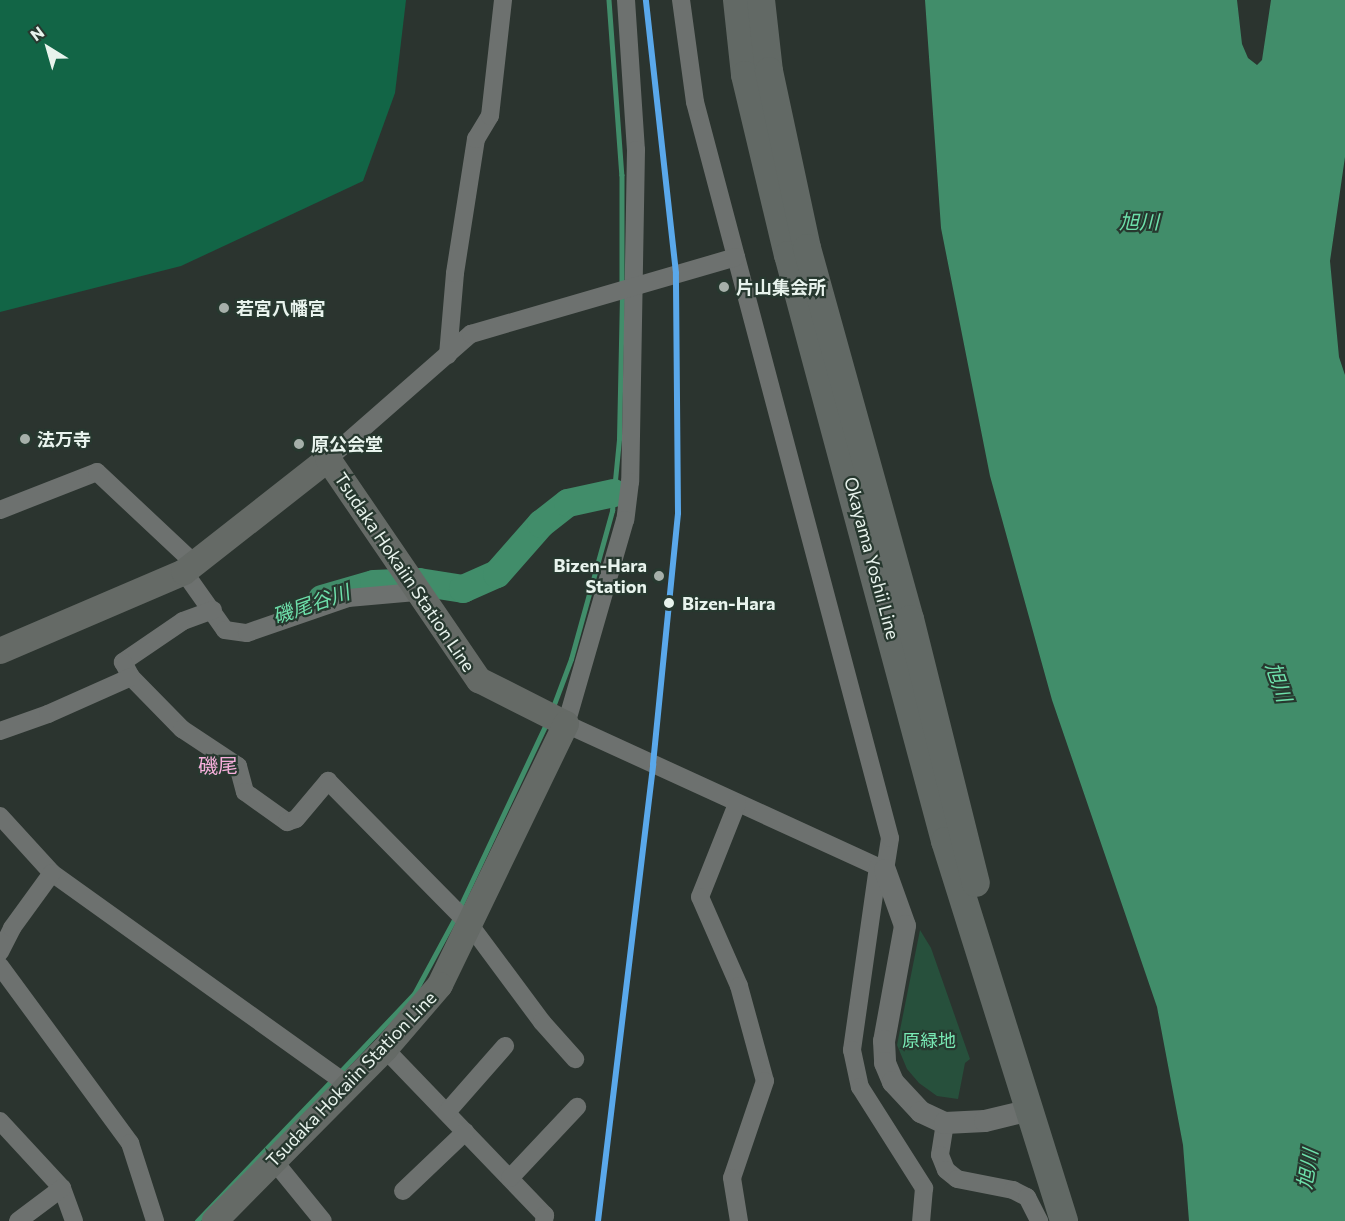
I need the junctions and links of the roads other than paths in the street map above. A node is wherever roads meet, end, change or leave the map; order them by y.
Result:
1 (503, 0) edge
2 (626, 0) edge
3 (681, 0) edge
4 (737, 0) edge
5 (761, 0) edge
6 (736, 257) junction
7 (627, 289) junction
8 (448, 355) junction
9 (328, 459) junction
10 (0, 510) edge
11 (189, 567) junction
12 (412, 585) junction
13 (219, 619) junction
14 (0, 651) edge
15 (128, 671) junction
16 (556, 719) junction
17 (0, 730) edge
18 (737, 804) junction
19 (0, 816) edge
20 (881, 869) junction
21 (52, 873) junction
22 (461, 917) junction
23 (0, 952) edge
24 (0, 966) edge
25 (505, 1046) dead end
26 (385, 1049) junction
27 (575, 1059) dead end
28 (341, 1078) junction
29 (577, 1107) dead end
30 (1030, 1110) junction
31 (447, 1112) junction
32 (0, 1121) edge
33 (945, 1123) junction
34 (465, 1132) junction
35 (274, 1161) junction
36 (510, 1178) junction
37 (62, 1188) junction
38 (403, 1191) dead end
39 (18, 1221) edge
40 (74, 1221) edge
41 (155, 1221) edge
42 (215, 1221) edge
43 (323, 1221) edge
44 (544, 1221) edge
45 (739, 1221) edge
46 (921, 1221) edge
47 (1039, 1221) edge
48 (1064, 1221) edge

1 - 8 street
2 - 7 street
3 - 6 street
4 - 30 main road, Okayama Yoshii Line
5 - 30 main road, Okayama Yoshii Line
6 - 7 street
6 - 20 street
7 - 8 street
7 - 16 street
8 - 9 street
9 - 11 main road, Tsudaka Hokaiin Station Line
9 - 12 main road, Tsudaka Hokaiin Station Line
10 - 11 street
11 - 13 street
11 - 14 main road, Tsudaka Hokaiin Station Line
12 - 13 street
12 - 16 main road, Tsudaka Hokaiin Station Line
13 - 15 street
15 - 17 street
15 - 22 street
16 - 18 street
16 - 22 main road, Tsudaka Hokaiin Station Line
18 - 20 street
18 - 45 street
19 - 21 street
20 - 33 street
20 - 46 street
21 - 23 street
21 - 28 street
22 - 26 main road, Tsudaka Hokaiin Station Line
22 - 27 street
24 - 41 street
25 - 31 street
26 - 28 main road, Tsudaka Hokaiin Station Line
26 - 31 street
28 - 35 main road, Tsudaka Hokaiin Station Line
29 - 36 street
30 - 33 street
30 - 48 main road, Okayama Yoshii Line
31 - 34 street
32 - 37 street
33 - 47 street
34 - 36 street
34 - 38 street
35 - 42 main road, Tsudaka Hokaiin Station Line
35 - 43 street
36 - 44 street
37 - 39 street
37 - 40 street

